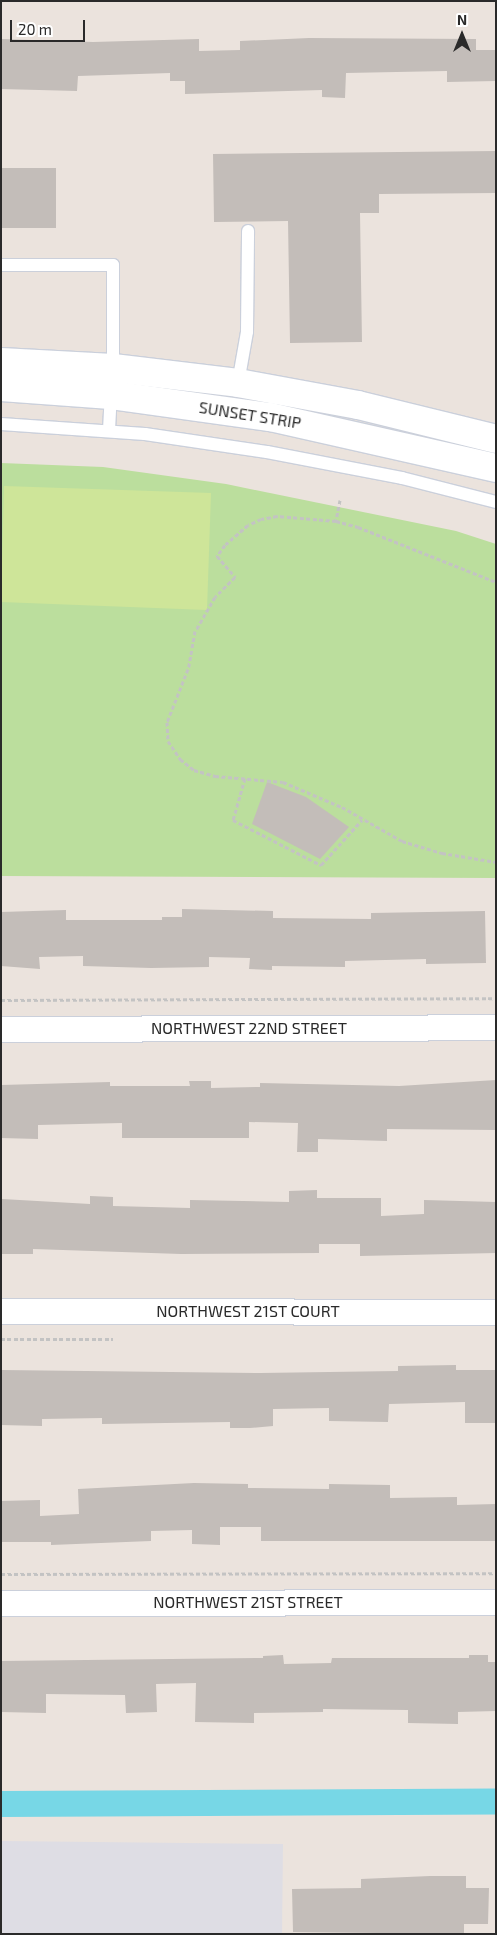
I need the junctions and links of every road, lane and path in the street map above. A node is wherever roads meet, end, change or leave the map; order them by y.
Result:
1 (248, 231) dead end
2 (1, 264) edge
3 (1, 362) edge
4 (113, 368) junction
5 (238, 383) junction
6 (1, 387) edge
7 (111, 395) junction
8 (1, 424) edge
9 (109, 430) junction
10 (494, 438) edge
11 (490, 466) edge
12 (340, 500) dead end
13 (496, 502) edge
14 (336, 521) junction
15 (496, 582) edge
16 (245, 778) junction
17 (362, 820) junction
18 (496, 862) edge
19 (496, 998) edge
20 (1, 1000) edge
21 (496, 1027) edge
22 (1, 1029) edge
23 (1, 1311) edge
24 (496, 1312) edge
25 (496, 1573) edge
26 (1, 1574) edge
27 (496, 1602) edge
28 (1, 1603) edge

1 - 5 lane
2 - 4 lane
3 - 4 street, SUNSET STRIP
4 - 5 street, SUNSET STRIP
4 - 7 lane
5 - 10 street, SUNSET STRIP
6 - 7 street, SUNSET STRIP
7 - 9 lane
7 - 11 street, SUNSET STRIP
8 - 9 lane
9 - 13 lane
10 - 11 lane
12 - 14 path
14 - 15 path
14 - 16 path
16 - 17 path
16 - 17 path
17 - 18 path
19 - 20 path
21 - 22 street, NORTHWEST 22ND STREET
23 - 24 street, NORTHWEST 21ST COURT
25 - 26 path
27 - 28 street, NORTHWEST 21ST STREET

